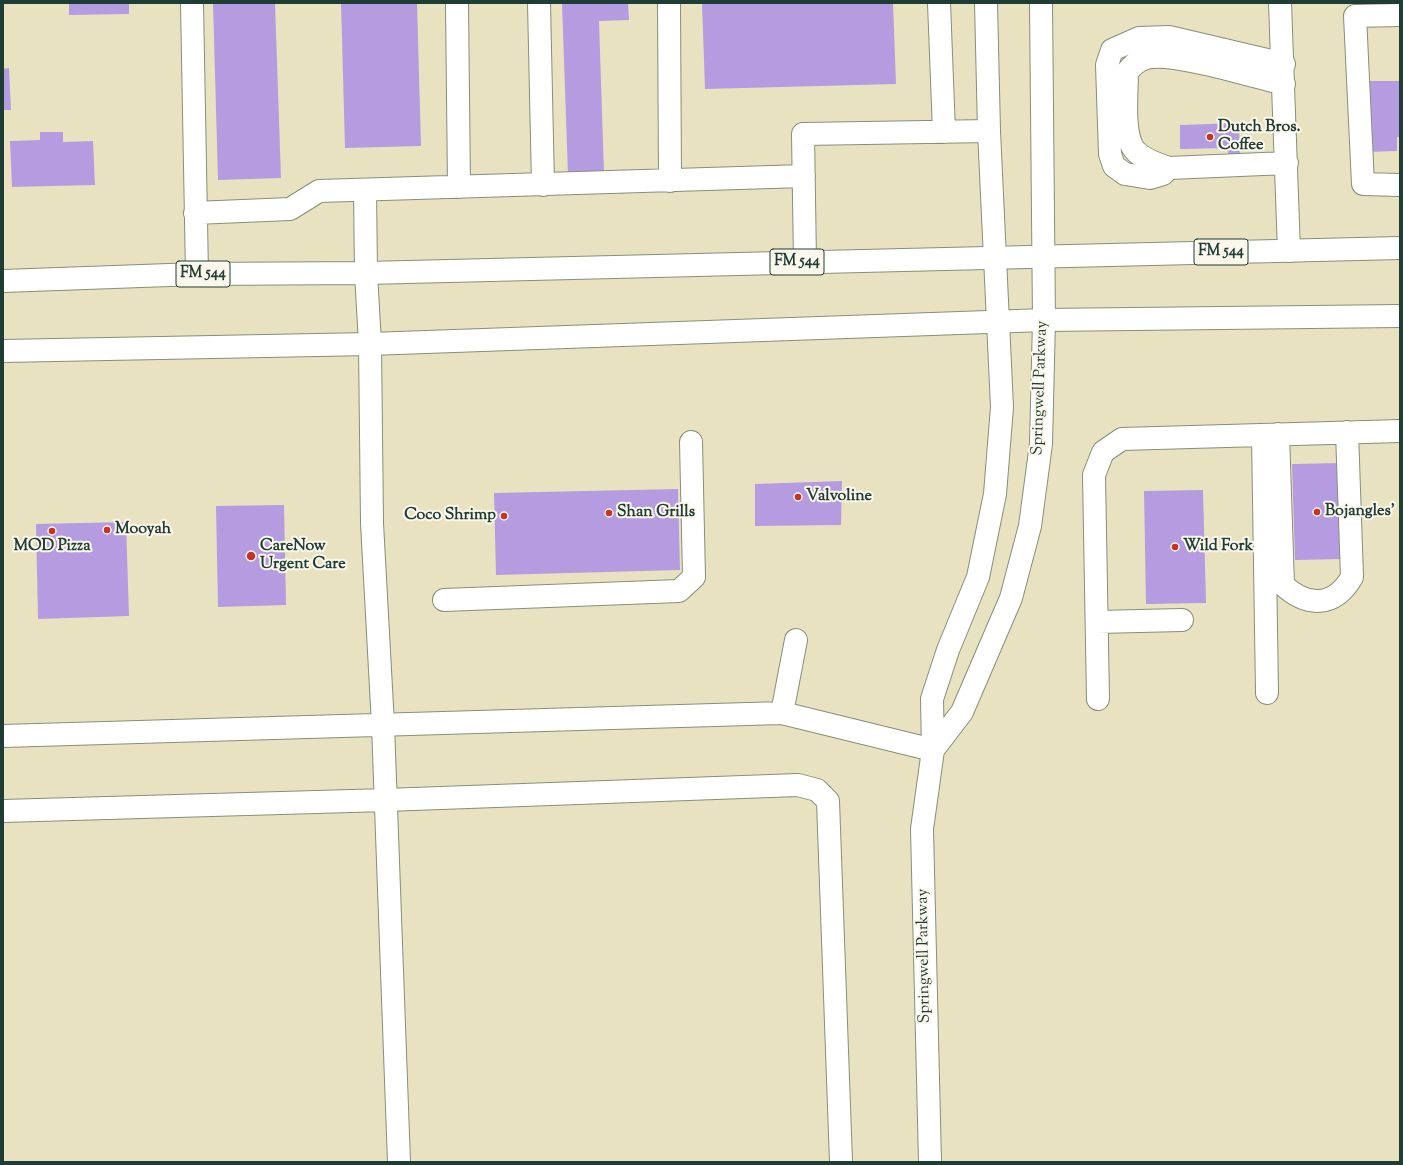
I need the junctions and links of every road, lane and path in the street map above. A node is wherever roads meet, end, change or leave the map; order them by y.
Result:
1 (192, 3) edge
2 (456, 3) edge
3 (539, 3) edge
4 (670, 3) edge
5 (939, 3) edge
6 (986, 3) edge
7 (1041, 3) edge
8 (1280, 3) edge
9 (1400, 15) edge
10 (1284, 74) junction
11 (989, 131) junction
12 (944, 132) junction
13 (1287, 163) junction
14 (804, 176) junction
15 (670, 181) junction
16 (1400, 184) edge
17 (543, 185) junction
18 (459, 186) junction
19 (365, 190) junction
20 (196, 213) junction
21 (1400, 248) edge
22 (1289, 251) junction
23 (1043, 256) junction
24 (994, 258) junction
25 (804, 262) junction
26 (366, 272) junction
27 (197, 274) junction
28 (3, 281) edge
29 (1400, 316) edge
30 (1044, 320) junction
31 (998, 321) junction
32 (370, 344) junction
33 (3, 351) edge
34 (1400, 431) edge
35 (1347, 432) junction
36 (1270, 434) junction
37 (691, 442) dead end
38 (444, 600) dead end
39 (1182, 620) dead end
40 (1097, 622) junction
41 (796, 640) dead end
42 (1267, 694) dead end
43 (1098, 699) dead end
44 (782, 713) junction
45 (383, 725) junction
46 (3, 736) edge
47 (933, 750) junction
48 (386, 800) junction
49 (3, 811) edge
50 (399, 1162) edge
51 (840, 1162) edge
52 (930, 1162) edge

1 - 20 main road
2 - 18 main road
3 - 17 main road
4 - 15 main road
5 - 12 main road
6 - 11 main road, Springwell Parkway
7 - 23 main road, Springwell Parkway
8 - 10 main road
9 - 16 main road
10 - 13 main road
10 - 13 main road
11 - 12 main road
11 - 24 main road, Springwell Parkway
12 - 14 main road
13 - 22 main road
14 - 15 main road
14 - 25 main road
15 - 17 main road
17 - 18 main road
18 - 19 main road
19 - 20 main road
19 - 26 main road
20 - 27 main road
21 - 22 main road, FM 544 / FM 544
22 - 23 main road, FM 544 / FM 544
23 - 24 main road, FM 544 / FM 544
23 - 30 main road, Springwell Parkway
24 - 25 main road, FM 544 / FM 544
24 - 31 main road, Springwell Parkway
25 - 26 main road, FM 544 / FM 544
26 - 27 main road, FM 544 / FM 544
26 - 32 main road
27 - 28 main road, FM 544 / FM 544
29 - 30 main road
30 - 31 main road
30 - 47 main road, Springwell Parkway
31 - 32 main road
31 - 47 main road, Springwell Parkway
32 - 33 main road
32 - 45 main road
34 - 35 main road
35 - 36 main road
35 - 36 main road
36 - 40 main road
36 - 42 main road
37 - 38 main road
39 - 40 main road
40 - 43 main road
41 - 44 main road
44 - 45 main road
44 - 47 main road
45 - 46 main road
45 - 48 main road
47 - 52 main road, Springwell Parkway
48 - 49 main road
48 - 50 main road
48 - 51 main road

